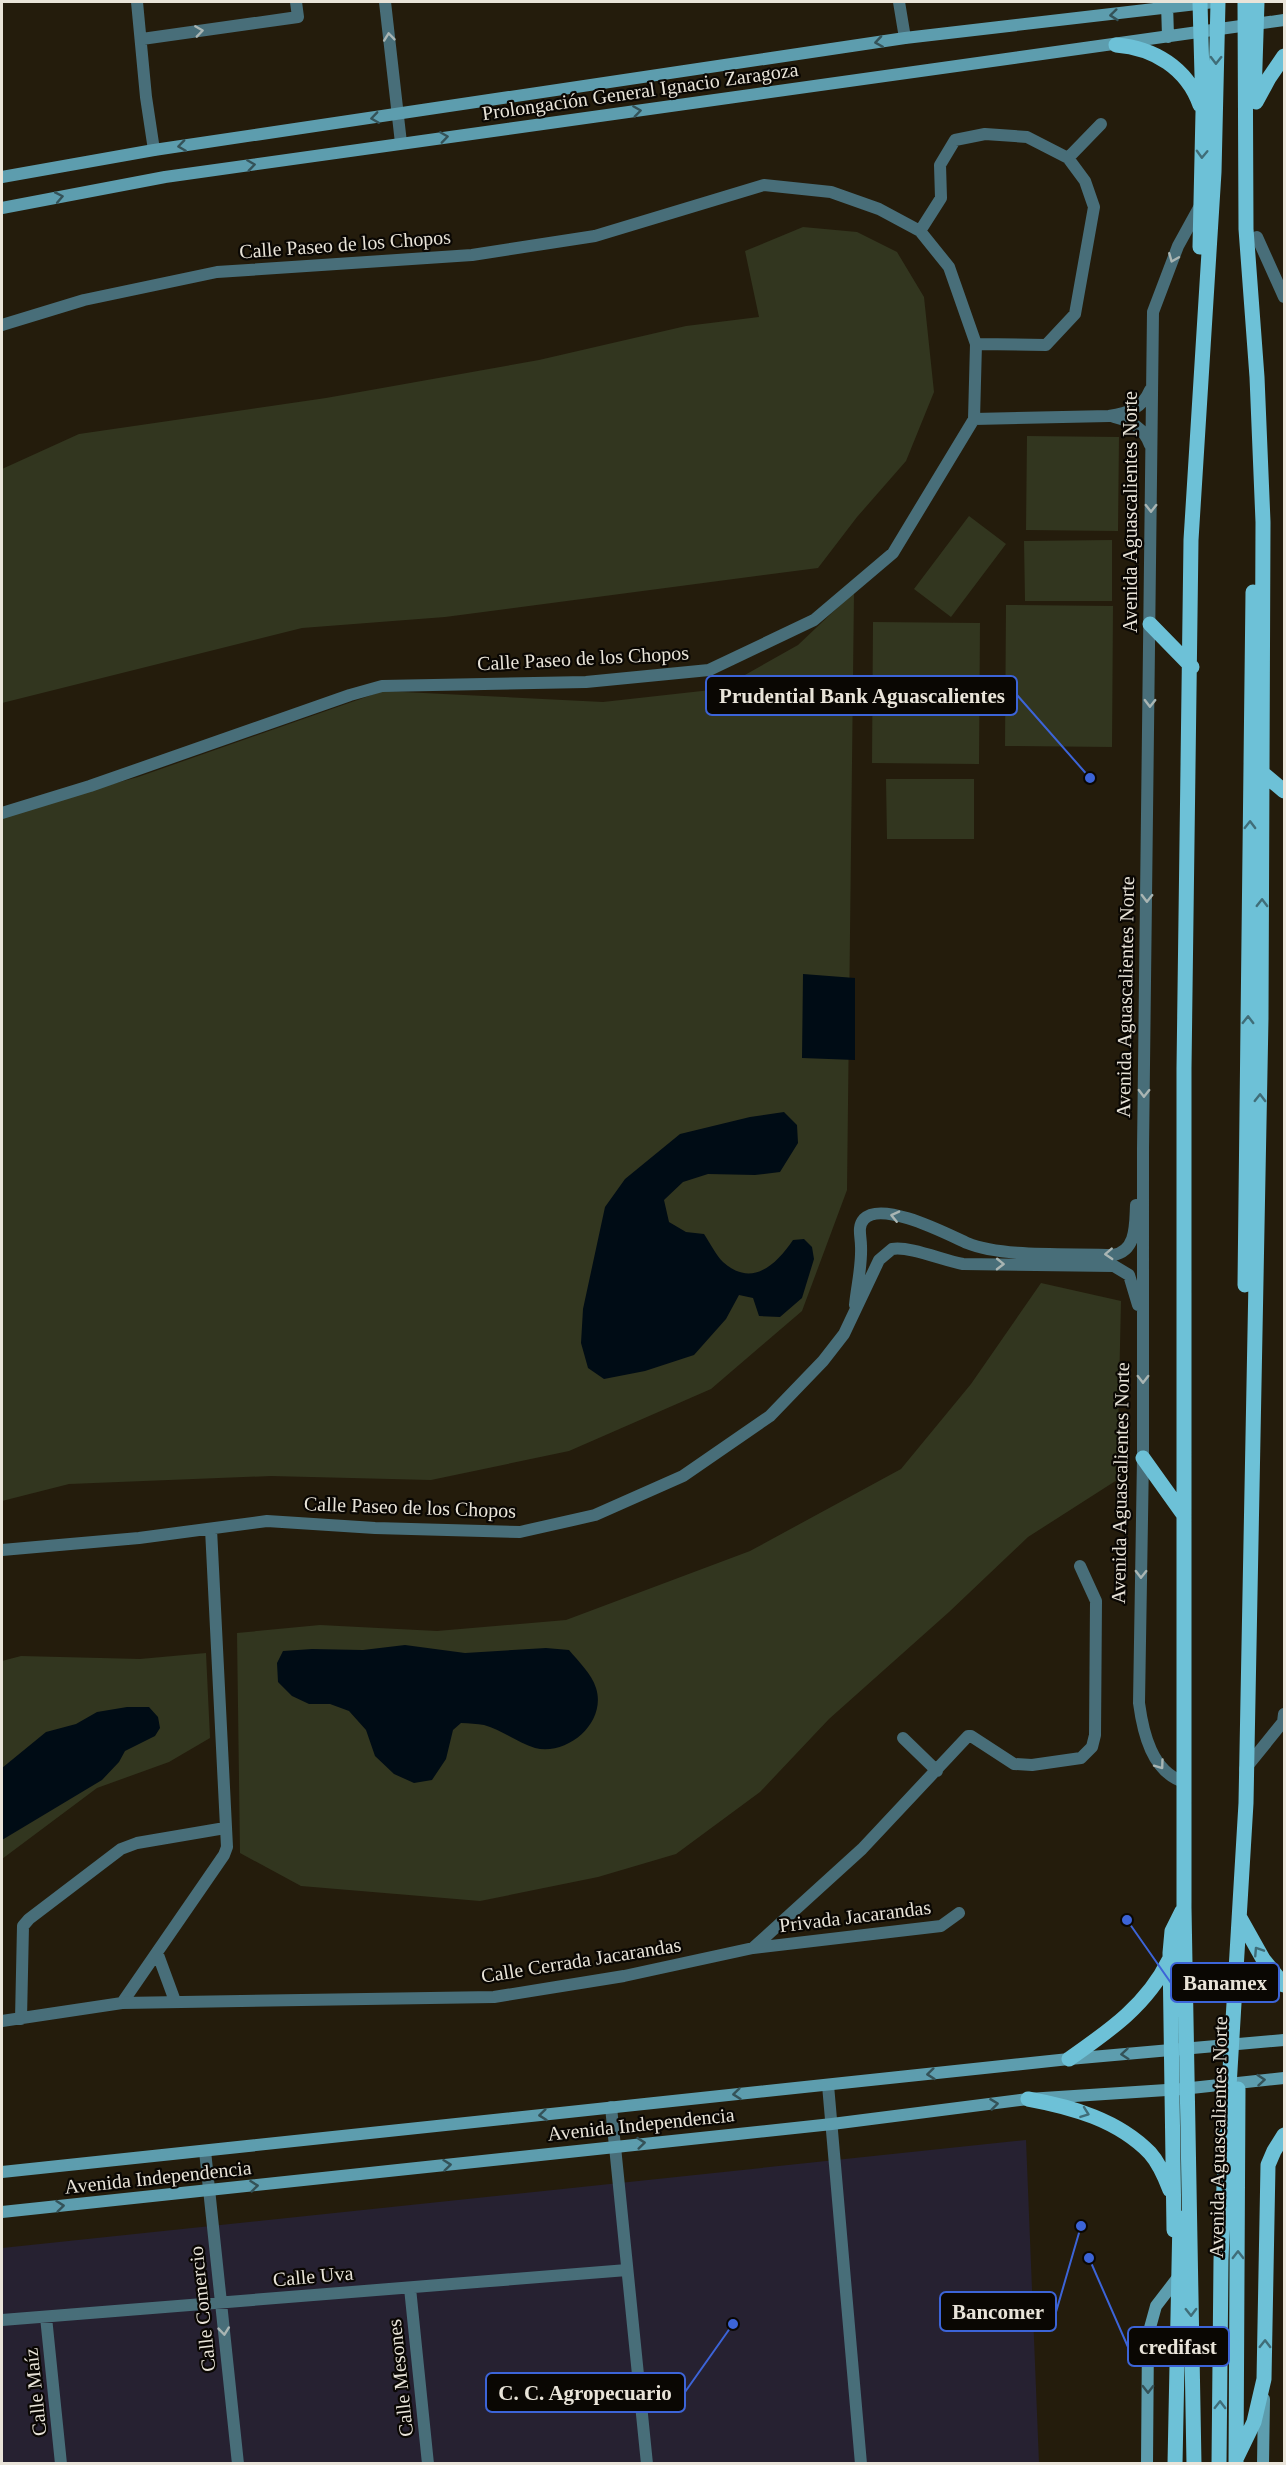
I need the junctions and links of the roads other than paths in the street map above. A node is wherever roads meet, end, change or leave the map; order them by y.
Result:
1 (137, 2) edge
2 (296, 2) edge
3 (385, 2) edge
4 (899, 2) edge
5 (1208, 2) edge
6 (1245, 2) edge
7 (1257, 2) edge
8 (1167, 5) edge
9 (1284, 20) edge
10 (1257, 24) junction
11 (1200, 32) junction
12 (1168, 37) junction
13 (905, 38) junction
14 (142, 39) junction
15 (1116, 45) junction
16 (1284, 56) edge
17 (1253, 111) junction
18 (1203, 112) junction
19 (397, 115) junction
20 (1101, 124) dead end
21 (401, 143) junction
22 (154, 150) junction
23 (1068, 158) junction
24 (2, 177) edge
25 (1200, 206) junction
26 (2, 208) edge
27 (920, 231) junction
28 (1257, 237) junction
29 (1284, 297) edge
30 (2, 325) edge
31 (976, 344) junction
32 (1151, 386) junction
33 (1109, 416) junction
34 (974, 419) junction
35 (1151, 449) junction
36 (1150, 624) junction
37 (1193, 668) junction
38 (1251, 764) junction
39 (1284, 791) edge
40 (2, 813) edge
41 (1143, 1149) junction
42 (854, 1315) junction
43 (1143, 1321) junction
44 (1143, 1458) junction
45 (1191, 1524) junction
46 (212, 1528) junction
47 (2, 1550) edge
48 (1080, 1566) dead end
49 (1284, 1714) edge
50 (903, 1738) dead end
51 (937, 1771) junction
52 (1240, 1774) junction
53 (1184, 1782) junction
54 (225, 1828) junction
55 (959, 1913) dead end
56 (1238, 1913) junction
57 (1182, 1915) junction
58 (753, 1948) junction
59 (157, 1952) junction
60 (1284, 1985) edge
61 (175, 2001) junction
62 (122, 2002) junction
63 (21, 2019) junction
64 (2, 2021) edge
65 (1284, 2040) edge
66 (1241, 2045) junction
67 (1183, 2049) junction
68 (1069, 2059) junction
69 (1284, 2078) edge
70 (1238, 2082) junction
71 (828, 2085) junction
72 (1182, 2089) junction
73 (1029, 2100) junction
74 (611, 2107) junction
75 (832, 2124) junction
76 (1284, 2135) edge
77 (615, 2146) junction
78 (205, 2151) junction
79 (2, 2172) edge
80 (209, 2191) junction
81 (2, 2212) edge
82 (1179, 2232) junction
83 (627, 2270) junction
84 (1179, 2276) junction
85 (410, 2288) junction
86 (221, 2302) junction
87 (46, 2317) junction
88 (2, 2320) edge
89 (1264, 2379) junction
90 (1236, 2462) edge
91 (62, 2463) edge
92 (238, 2463) edge
93 (429, 2463) edge
94 (647, 2463) edge
95 (861, 2463) edge
96 (1147, 2463) edge
97 (1175, 2463) edge
98 (1194, 2463) edge
99 (1219, 2463) edge
100 (1263, 2463) edge

1 - 14 street
14 -> 2 street
19 -> 3 street
4 - 13 street
5 - 8 street, Prolongación General Ignacio Zaragoza
5 - 11 main road, Avenida Aguascalientes Norte
5 -> 57 main road
99 -> 6 main road
7 - 10 main road, Avenida Aguascalientes Norte
8 - 12 street
8 -> 13 street, Prolongación General Ignacio Zaragoza
9 - 10 street, Prolongación General Ignacio Zaragoza
10 - 11 street, Prolongación General Ignacio Zaragoza
10 - 17 main road, Avenida Aguascalientes Norte
11 - 12 street, Prolongación General Ignacio Zaragoza
11 - 18 main road, Avenida Aguascalientes Norte
12 - 15 street, Prolongación General Ignacio Zaragoza
13 -> 19 street, Prolongación General Ignacio Zaragoza
14 - 22 street
15 - 18 main road
21 -> 15 street, Prolongación General Ignacio Zaragoza
16 - 17 main road
17 - 28 main road, Avenida Aguascalientes Norte
18 -> 25 main road, Avenida Aguascalientes Norte
19 - 21 street
19 -> 22 street, Prolongación General Ignacio Zaragoza
20 - 23 street
26 -> 21 street, Prolongación General Ignacio Zaragoza
22 - 24 street, Prolongación General Ignacio Zaragoza
23 - 27 street
23 - 31 street
25 -> 32 street, Avenida Aguascalientes Norte
25 - 37 main road, Avenida Aguascalientes Norte
27 - 30 street, Calle Paseo de los Chopos
27 - 31 street, Calle Paseo de los Chopos
28 - 29 street, Avenida Aguascalientes Norte
28 - 38 main road, Avenida Aguascalientes Norte
31 - 34 street, Calle Paseo de los Chopos
32 - 33 street
32 - 35 street, Avenida Aguascalientes Norte
33 - 34 street
33 - 35 street
34 - 40 street, Calle Paseo de los Chopos
35 -> 36 street, Avenida Aguascalientes Norte
36 - 37 main road
36 -> 41 street, Avenida Aguascalientes Norte
37 - 45 main road, Avenida Aguascalientes Norte
38 - 39 main road
52 -> 38 main road, Avenida Aguascalientes Norte
41 -> 42 street, Calle Paseo de los Chopos
41 - 43 street, Avenida Aguascalientes Norte
42 -> 43 street, Calle Paseo de los Chopos
42 - 46 street, Calle Paseo de los Chopos
43 -> 44 street, Avenida Aguascalientes Norte
44 - 45 main road
44 -> 53 street, Avenida Aguascalientes Norte
45 - 53 main road, Avenida Aguascalientes Norte
46 - 47 street, Calle Paseo de los Chopos
46 - 54 street
48 - 51 street
49 - 52 street
50 - 51 street
51 - 58 street
52 - 56 main road, Avenida Aguascalientes Norte
53 - 57 main road, Avenida Aguascalientes Norte
54 - 59 street
54 - 63 street
55 - 58 street, Privada Jacarandas
60 -> 56 main road
56 - 66 main road, Avenida Aguascalientes Norte
57 - 67 main road, Avenida Aguascalientes Norte
57 - 68 main road
57 - 97 main road
57 -> 98 main road
58 - 61 street, Calle Cerrada Jacarandas
59 - 61 street
59 - 62 street
61 - 62 street, Calle Cerrada Jacarandas
62 - 63 street
63 - 64 street
65 - 66 street, Avenida Independencia
66 - 67 street, Avenida Independencia
66 - 70 main road, Avenida Aguascalientes Norte
67 -> 68 street, Avenida Independencia
67 - 72 main road, Avenida Aguascalientes Norte
68 -> 71 street, Avenida Independencia
70 -> 69 street, Avenida Independencia
70 - 72 street, Avenida Independencia
90 -> 70 main road, Avenida Aguascalientes Norte
71 -> 74 street, Avenida Independencia
71 - 75 street
72 - 73 street, Avenida Independencia
72 - 82 main road, Avenida Aguascalientes Norte
75 -> 73 street, Avenida Independencia
73 -> 82 main road
74 - 77 street
74 -> 78 street, Avenida Independencia
77 -> 75 street, Avenida Independencia
75 - 95 street
89 -> 76 main road
80 -> 77 street, Avenida Independencia
77 - 83 street
78 - 79 street, Avenida Independencia
78 - 80 street, Calle Comercio
81 -> 80 street, Avenida Independencia
80 - 86 street, Calle Comercio
82 - 84 main road, Avenida Aguascalientes Norte
83 - 85 street, Calle Uva
83 - 94 street
84 -> 96 street
84 - 97 main road, Avenida Aguascalientes Norte
85 - 86 street, Calle Uva
85 - 93 street, Calle Mesones
86 - 87 street, Calle Uva
86 -> 92 street, Calle Comercio
87 - 88 street, Calle Uva
87 - 91 street, Calle Maíz
89 - 90 main road
89 - 100 street

